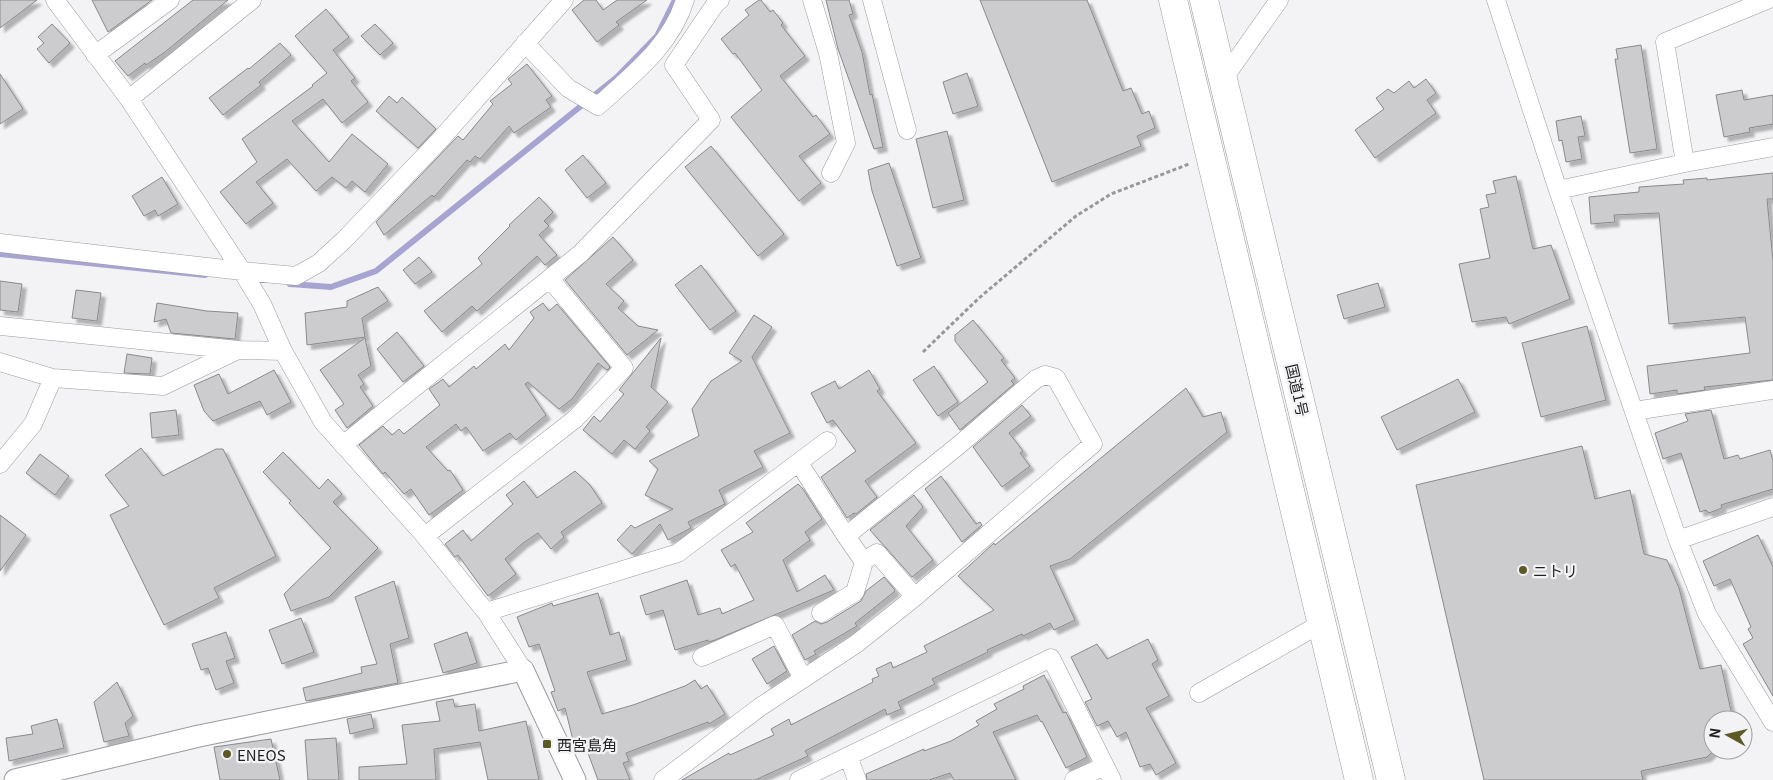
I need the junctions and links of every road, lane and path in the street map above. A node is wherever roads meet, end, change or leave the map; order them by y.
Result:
1 (55, 0) edge
2 (170, 0) edge
3 (252, 0) edge
4 (564, 0) edge
5 (685, 0) edge
6 (720, 0) edge
7 (812, 0) edge
8 (872, 0) edge
9 (1174, 0) edge
10 (1204, 0) edge
11 (1279, 0) edge
12 (1496, 0) edge
13 (1768, 0) edge
14 (525, 43) junction
15 (95, 55) junction
16 (1224, 78) junction
17 (129, 99) junction
18 (907, 130) dead end
19 (1773, 147) edge
20 (1210, 158) junction
21 (1685, 163) junction
22 (831, 173) dead end
23 (1558, 190) junction
24 (0, 242) edge
25 (243, 273) junction
26 (550, 279) junction
27 (0, 326) edge
28 (238, 350) junction
29 (283, 351) junction
30 (923, 352) dead end
31 (0, 362) edge
32 (53, 378) junction
33 (1773, 390) edge
34 (1634, 411) junction
35 (827, 441) dead end
36 (343, 445) junction
37 (799, 463) junction
38 (0, 464) edge
39 (1773, 508) edge
40 (425, 536) junction
41 (846, 536) junction
42 (1678, 540) junction
43 (863, 561) junction
44 (915, 597) junction
45 (486, 612) junction
46 (821, 613) dead end
47 (1322, 623) junction
48 (702, 656) dead end
49 (523, 670) junction
50 (802, 679) junction
51 (1199, 693) dead end
52 (1773, 722) edge
53 (848, 756) junction
54 (1108, 773) edge
55 (15, 780) edge
56 (575, 780) edge
57 (663, 780) edge
58 (799, 780) edge
59 (857, 780) edge
60 (1074, 780) edge
61 (1359, 780) edge
62 (1391, 780) edge

1 - 15 street
2 - 15 street
3 - 17 street
4 - 14 street
5 - 14 street
6 - 26 street
7 - 22 street
8 - 18 street
9 - 20 highway, 国道1号
10 - 16 highway, 国道1号
11 - 16 street
12 - 23 street
13 - 21 street
14 - 25 street
15 - 17 street
16 - 62 highway, 国道1号
17 - 25 street
19 - 21 street
20 - 30 path
20 - 47 highway, 国道1号
21 - 23 street
23 - 34 street
24 - 25 street
25 - 29 street
26 - 36 street
26 - 40 street
27 - 28 street
28 - 29 street
28 - 32 street
29 - 36 street
31 - 32 street
32 - 38 street
33 - 34 street
34 - 42 street
35 - 37 street
36 - 40 street
37 - 41 street
37 - 45 street
39 - 42 street
40 - 45 street
41 - 43 street
41 - 44 street
42 - 52 street
43 - 44 street
43 - 46 street
44 - 50 street
45 - 49 street
47 - 51 street
47 - 61 highway, 国道1号
48 - 50 street
49 - 55 street
49 - 56 street
50 - 57 street
53 - 54 street
53 - 58 street
53 - 59 street
54 - 60 street

